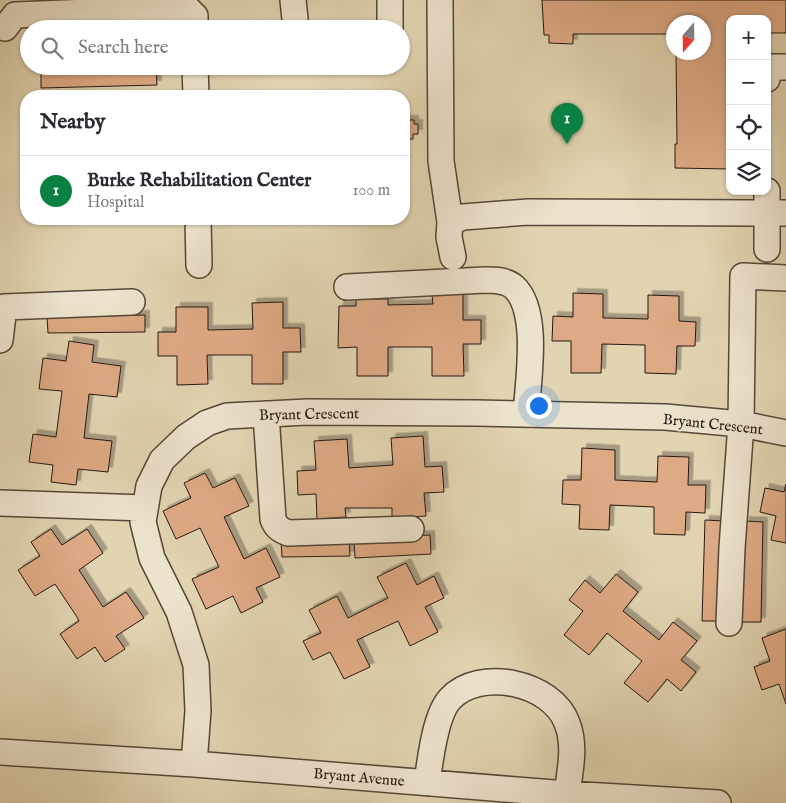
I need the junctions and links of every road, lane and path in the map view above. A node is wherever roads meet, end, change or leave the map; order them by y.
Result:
1 (293, 0) edge
2 (390, 0) edge
3 (440, 0) edge
4 (195, 20) edge
5 (295, 20) edge
6 (390, 20) edge
7 (5, 28) dead end
8 (786, 67) edge
9 (771, 70) edge
10 (195, 75) edge
11 (196, 90) edge
12 (773, 206) edge
13 (450, 222) junction
14 (198, 225) edge
15 (767, 249) dead end
16 (453, 257) dead end
17 (199, 265) dead end
18 (786, 278) edge
19 (346, 287) dead end
20 (132, 302) dead end
21 (0, 340) edge
22 (266, 414) junction
23 (526, 414) junction
24 (741, 424) junction
25 (786, 433) edge
26 (0, 503) edge
27 (145, 508) junction
28 (411, 529) dead end
29 (729, 623) dead end
30 (0, 752) edge
31 (194, 764) junction
32 (427, 783) junction
33 (567, 794) junction
34 (718, 803) edge

1 - 5 street
2 - 6 street
3 - 13 street
4 - 7 street
8 - 9 street
10 - 11 street
12 - 13 street
12 - 15 street
13 - 16 street
14 - 17 street
18 - 24 street
19 - 23 street
20 - 21 street
22 - 23 street, Bryant Crescent
22 - 27 street, Bryant Crescent
22 - 28 street
23 - 24 street, Bryant Crescent
24 - 25 street, Bryant Crescent
24 - 29 street
26 - 27 street
27 - 31 street, Bryant Crescent
30 - 31 street, Bryant Avenue
31 - 32 street, Bryant Avenue
32 - 33 street, Bryant Avenue
32 - 33 street
33 - 34 street, Bryant Avenue

